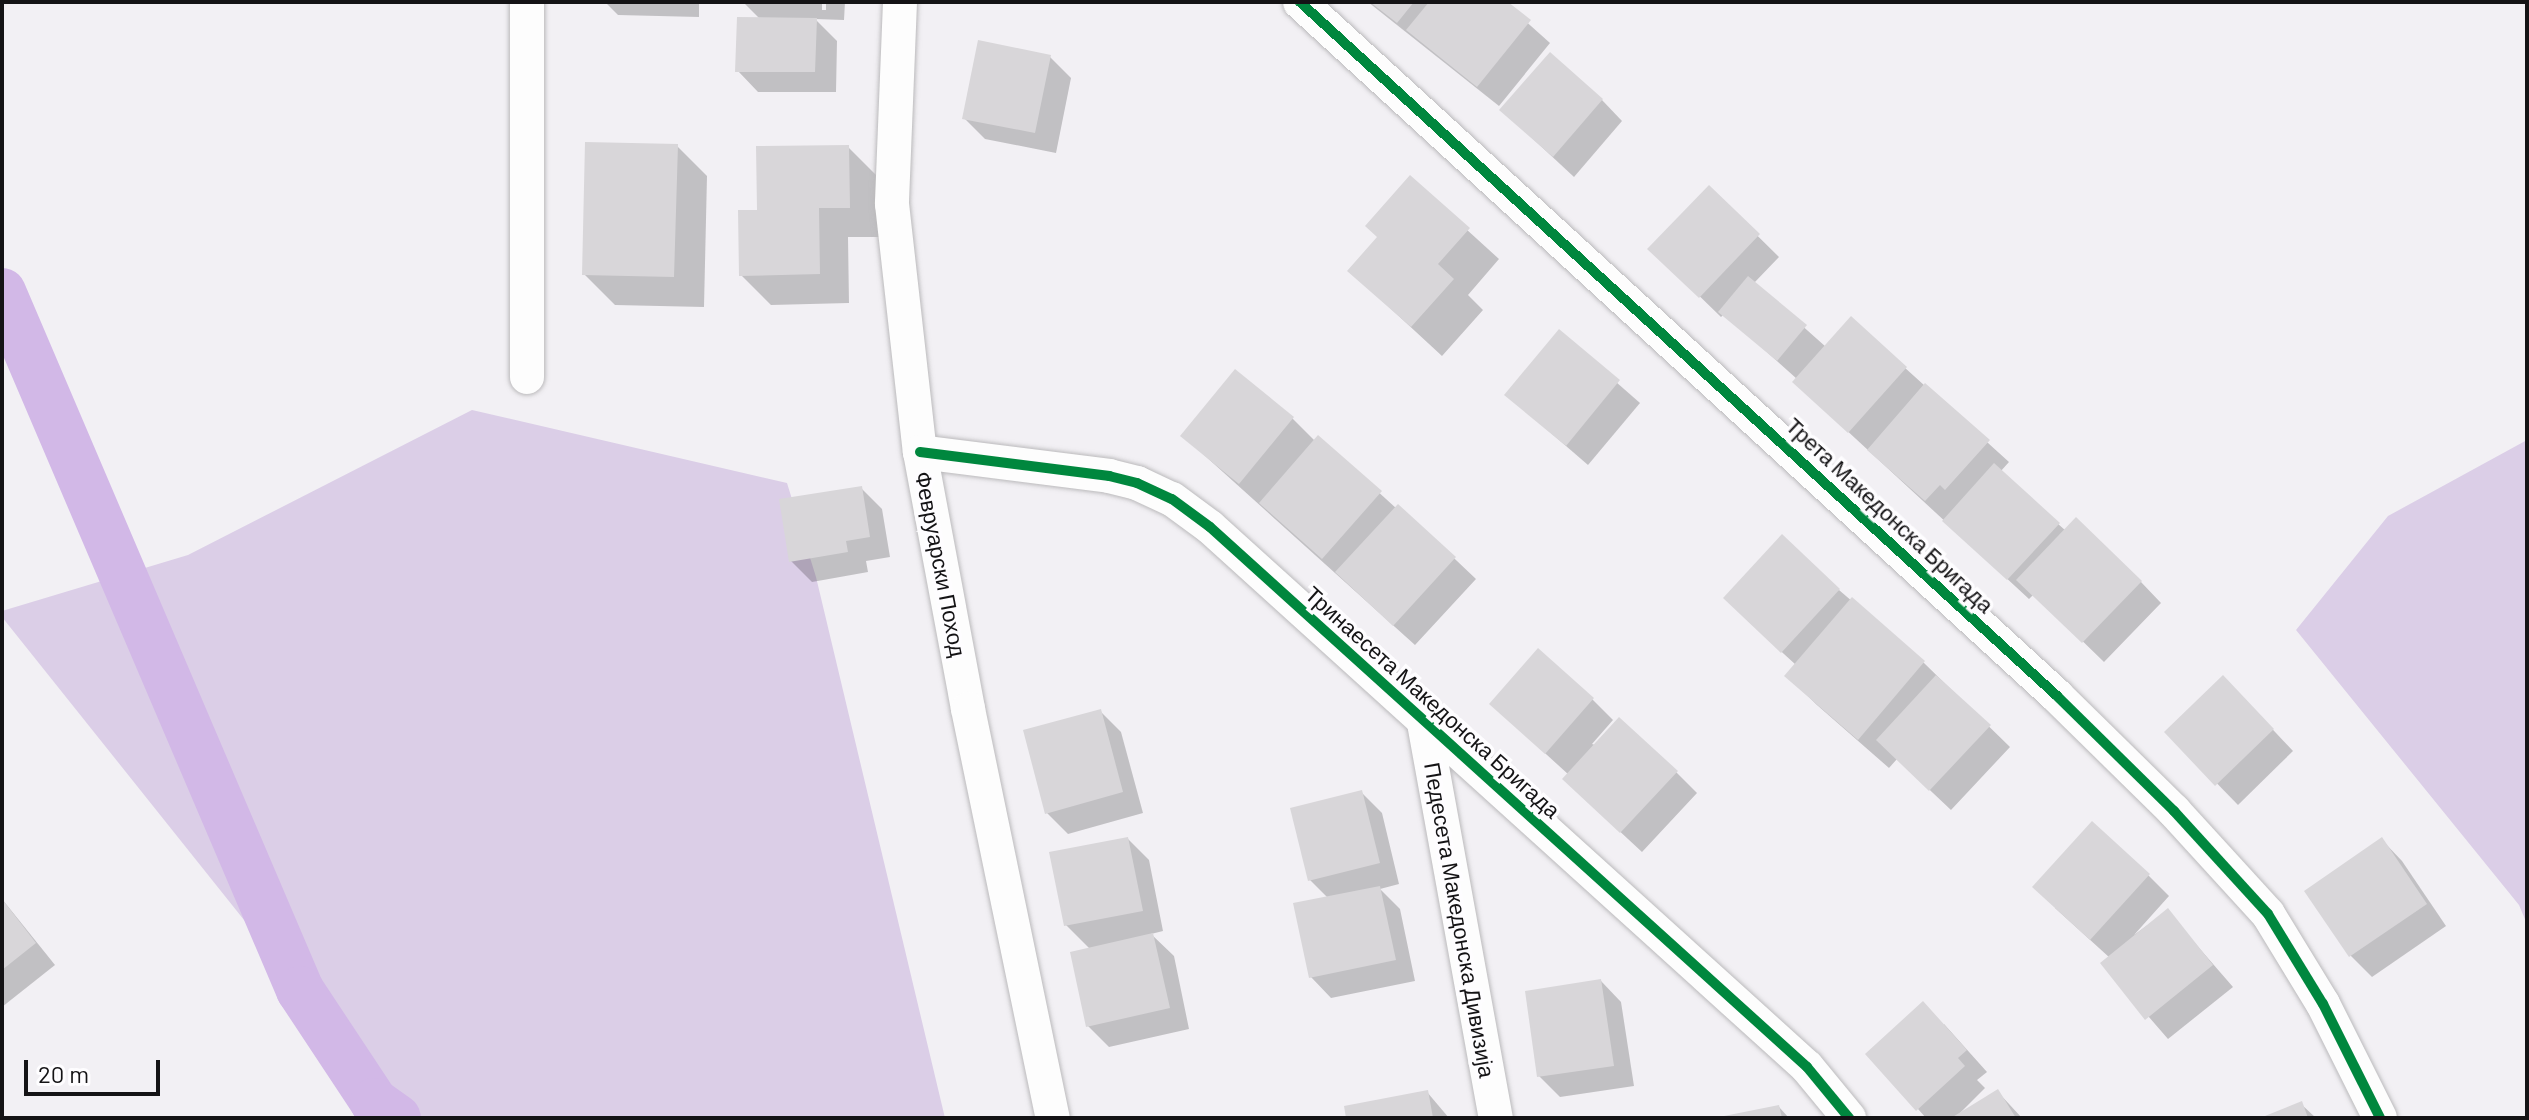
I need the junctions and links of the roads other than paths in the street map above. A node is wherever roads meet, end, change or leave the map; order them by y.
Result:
1 (527, 2) edge
2 (900, 2) edge
3 (1300, 2) edge
4 (527, 377) dead end
5 (920, 452) junction
6 (1424, 723) junction
7 (1053, 1118) edge
8 (1496, 1118) edge
9 (1849, 1118) edge
10 (2380, 1118) edge

1 - 4 street
2 - 5 street, Февруарски Поход
3 - 10 street, Трета Македонска Бригада
5 - 6 street, Тринаесета Македонска Бригада
5 - 7 street, Февруарски Поход
6 - 8 street, Педесета Македонска Дивизија
6 - 9 street, Тринаесета Македонска Бригада

